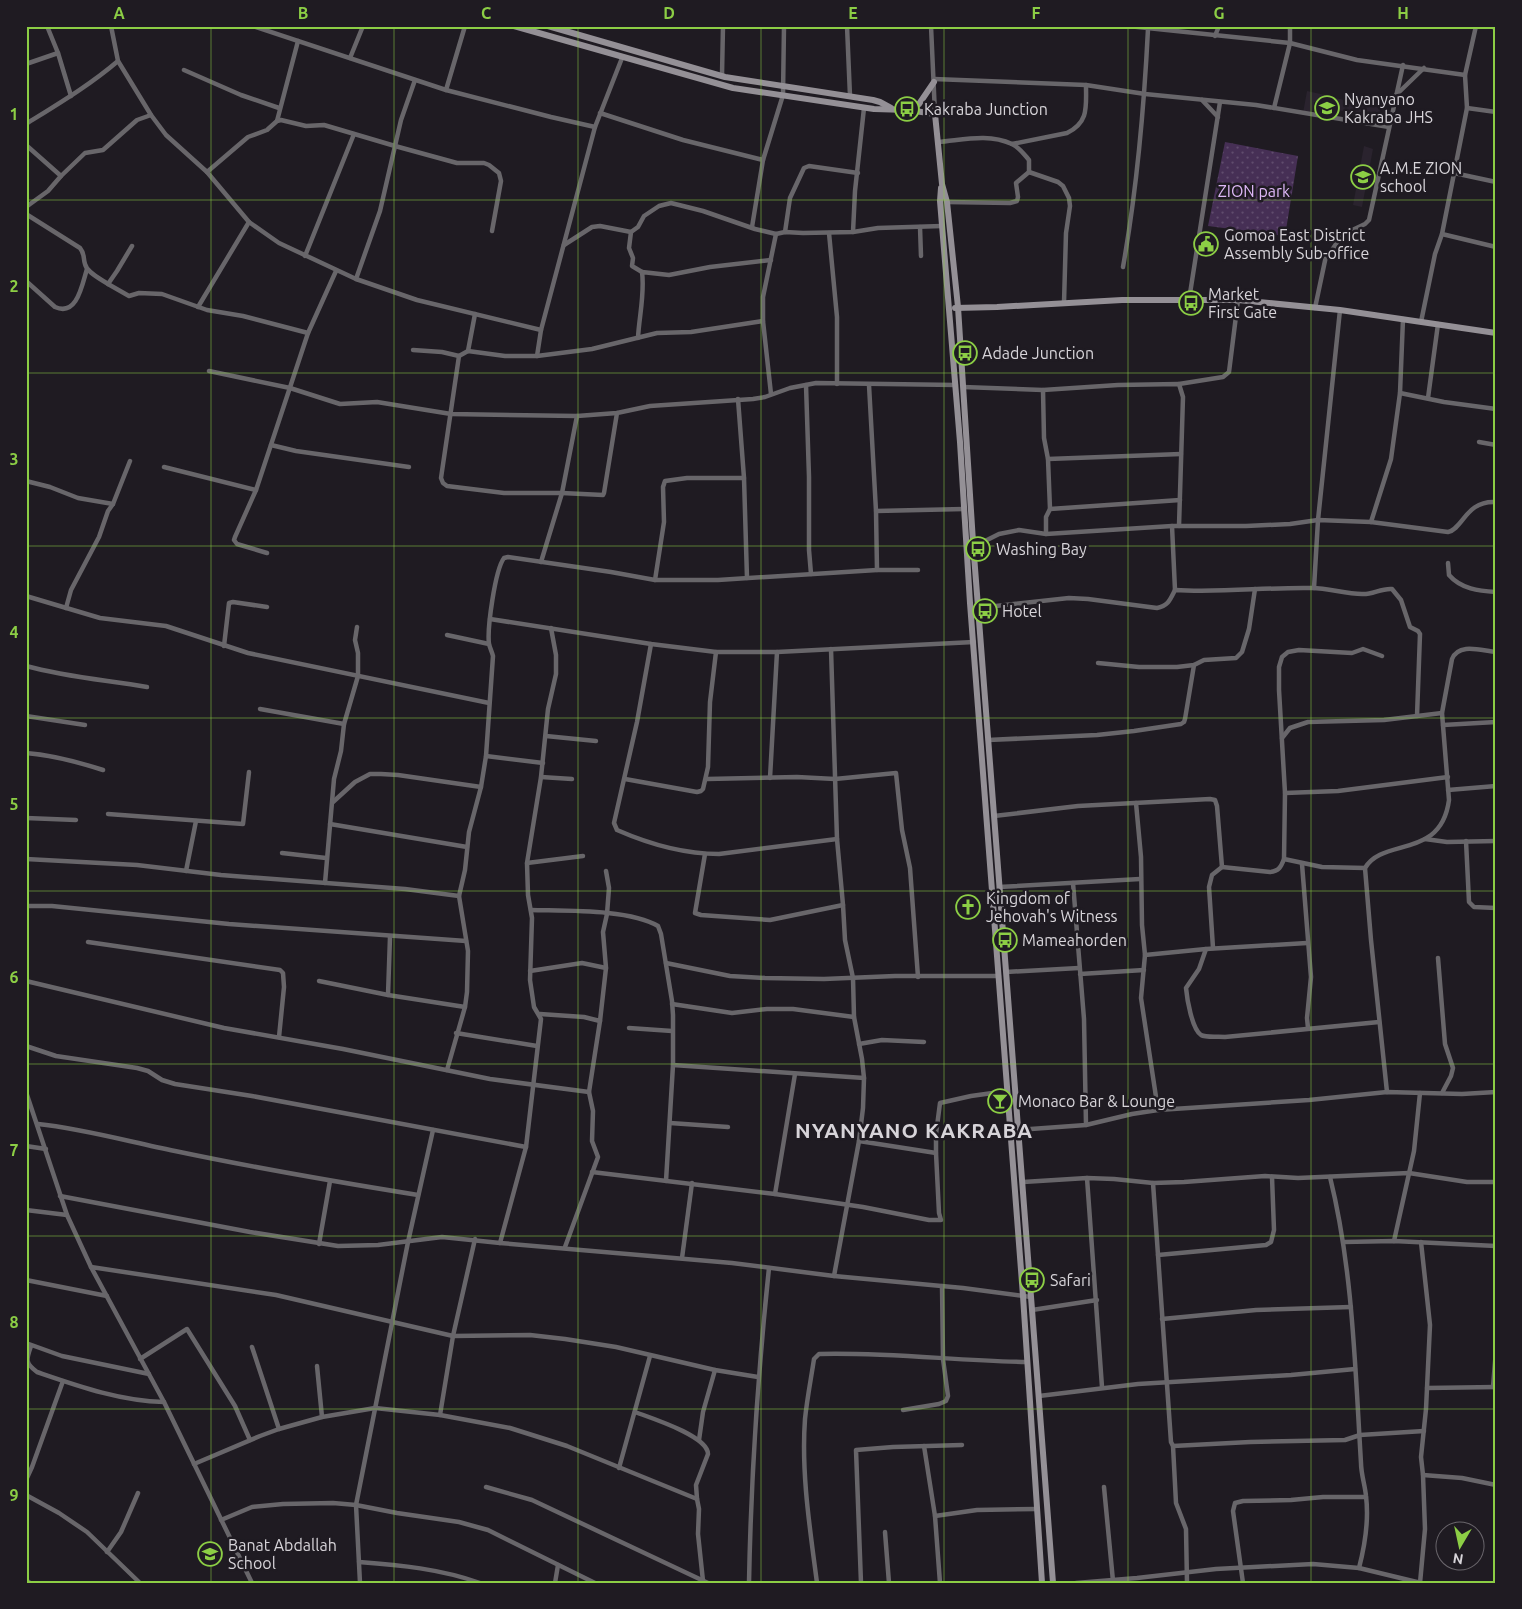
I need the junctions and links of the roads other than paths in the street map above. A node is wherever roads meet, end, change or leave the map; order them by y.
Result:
1 (48, 26) edge
2 (112, 26) edge
3 (253, 26) edge
4 (363, 26) edge
5 (465, 26) edge
6 (514, 26) edge
7 (723, 26) edge
8 (784, 26) edge
9 (847, 26) edge
10 (930, 26) edge
11 (1128, 26) edge
12 (1219, 26) edge
13 (1290, 26) edge
14 (1476, 26) edge
15 (1490, 26) edge
16 (550, 27) edge
17 (1496, 28) edge
18 (1148, 29) junction
19 (1215, 36) junction
20 (298, 41) junction
21 (1290, 44) junction
22 (58, 53) junction
23 (350, 58) junction
24 (622, 58) junction
25 (118, 61) junction
26 (26, 64) edge
27 (1403, 66) junction
28 (1424, 68) junction
29 (184, 70) dead end
30 (1465, 75) junction
31 (722, 76) junction
32 (416, 80) junction
33 (934, 80) junction
34 (1086, 85) junction
35 (784, 86) junction
36 (446, 90) junction
37 (1145, 94) junction
38 (783, 95) junction
39 (71, 96) junction
40 (850, 96) junction
41 (1396, 96) junction
42 (1202, 100) junction
43 (1220, 102) junction
44 (279, 108) junction
45 (864, 108) junction
46 (1274, 108) junction
47 (1467, 108) junction
48 (892, 109) junction
49 (908, 110) junction
50 (1496, 112) edge
51 (600, 113) junction
52 (151, 114) junction
53 (935, 114) junction
54 (1218, 117) junction
55 (277, 121) junction
56 (26, 124) edge
57 (595, 127) junction
58 (1389, 127) junction
59 (354, 134) junction
60 (938, 142) junction
61 (1012, 144) junction
62 (26, 145) edge
63 (395, 146) junction
64 (763, 160) junction
65 (206, 172) junction
66 (1029, 172) junction
67 (1454, 173) junction
68 (858, 174) junction
69 (61, 176) junction
70 (1496, 182) edge
71 (942, 184) junction
72 (947, 202) junction
73 (26, 207) edge
74 (26, 214) edge
75 (249, 222) junction
76 (942, 226) junction
77 (752, 227) junction
78 (920, 227) junction
79 (492, 231) dead end
80 (631, 232) junction
81 (785, 232) junction
82 (853, 232) junction
83 (830, 233) junction
84 (776, 234) junction
85 (1442, 234) junction
86 (564, 245) junction
87 (132, 246) dead end
88 (1496, 247) edge
89 (305, 256) junction
90 (921, 256) dead end
91 (772, 260) junction
92 (1123, 266) dead end
93 (87, 269) junction
94 (336, 271) junction
95 (642, 272) junction
96 (356, 280) junction
97 (26, 281) edge
98 (108, 284) junction
99 (1189, 300) junction
100 (1238, 300) junction
101 (1064, 304) junction
102 (198, 307) junction
103 (958, 307) junction
104 (949, 308) junction
105 (1315, 308) junction
106 (1340, 310) junction
107 (475, 314) junction
108 (1403, 319) junction
109 (763, 321) junction
110 (1421, 322) junction
111 (1438, 324) junction
112 (541, 330) junction
113 (308, 333) junction
114 (1496, 333) edge
115 (638, 338) junction
116 (413, 350) dead end
117 (468, 350) junction
118 (459, 356) junction
119 (537, 356) junction
120 (208, 371) dead end
121 (837, 384) junction
122 (1179, 384) junction
123 (869, 385) junction
124 (806, 386) junction
125 (959, 386) junction
126 (290, 388) junction
127 (1043, 390) junction
128 (1400, 393) junction
129 (771, 394) junction
130 (1428, 398) junction
131 (738, 399) junction
132 (1496, 409) edge
133 (617, 413) junction
134 (451, 414) junction
135 (577, 416) junction
136 (1479, 442) dead end
137 (271, 444) junction
138 (1496, 445) edge
139 (1181, 454) junction
140 (1048, 459) junction
141 (130, 462) dead end
142 (164, 467) dead end
143 (409, 467) dead end
144 (744, 478) junction
145 (26, 481) edge
146 (256, 490) junction
147 (562, 493) junction
148 (1180, 500) junction
149 (1496, 502) edge
150 (113, 504) junction
151 (964, 509) junction
152 (1050, 509) junction
153 (876, 511) junction
154 (1318, 520) junction
155 (1371, 522) junction
156 (1172, 526) junction
157 (1179, 526) junction
158 (1046, 534) junction
159 (974, 542) junction
160 (267, 553) dead end
161 (541, 562) junction
162 (1448, 564) dead end
163 (877, 570) junction
164 (918, 570) dead end
165 (811, 574) junction
166 (747, 578) junction
167 (655, 580) junction
168 (1314, 588) junction
169 (1255, 589) junction
170 (1175, 590) junction
171 (1496, 592) edge
172 (26, 596) edge
173 (267, 607) dead end
174 (66, 608) junction
175 (978, 608) junction
176 (490, 619) junction
177 (356, 627) dead end
178 (551, 628) junction
179 (447, 635) dead end
180 (973, 642) junction
181 (981, 642) junction
182 (489, 644) junction
183 (651, 644) junction
184 (224, 646) junction
185 (831, 649) junction
186 (716, 652) junction
187 (777, 652) junction
188 (1496, 652) edge
189 (1382, 656) dead end
190 (1098, 663) dead end
191 (1194, 665) junction
192 (26, 666) edge
193 (358, 676) junction
194 (147, 687) dead end
195 (489, 703) junction
196 (260, 709) dead end
197 (1442, 713) junction
198 (26, 716) edge
199 (1416, 716) junction
200 (1496, 722) edge
201 (1281, 723) junction
202 (344, 724) junction
203 (85, 725) dead end
204 (1442, 725) junction
205 (1290, 728) junction
206 (546, 736) junction
207 (1282, 738) junction
208 (988, 740) junction
209 (596, 741) dead end
210 (26, 753) edge
211 (486, 756) junction
212 (543, 763) junction
213 (103, 770) dead end
214 (249, 772) dead end
215 (541, 777) junction
216 (1448, 777) junction
217 (770, 778) junction
218 (572, 779) dead end
219 (624, 779) junction
220 (707, 779) junction
221 (835, 779) junction
222 (481, 786) junction
223 (1496, 786) edge
224 (1448, 790) junction
225 (1285, 793) junction
226 (333, 803) junction
227 (1136, 803) junction
228 (108, 814) dead end
229 (994, 816) junction
230 (26, 818) edge
231 (76, 820) dead end
232 (196, 821) junction
233 (330, 824) junction
234 (836, 839) junction
235 (1425, 839) junction
236 (1466, 841) junction
237 (1496, 841) edge
238 (467, 848) junction
239 (282, 853) dead end
240 (705, 854) junction
241 (582, 856) dead end
242 (326, 858) junction
243 (26, 859) edge
244 (1284, 859) junction
245 (527, 863) junction
246 (1302, 864) junction
247 (1222, 867) junction
248 (1365, 868) junction
249 (186, 871) junction
250 (606, 871) dead end
251 (1140, 879) junction
252 (1074, 883) junction
253 (325, 884) junction
254 (999, 887) junction
255 (460, 896) junction
256 (844, 905) junction
257 (26, 906) edge
258 (1496, 908) edge
259 (532, 910) junction
260 (607, 914) junction
261 (390, 937) junction
262 (466, 941) junction
263 (88, 942) dead end
264 (1307, 943) junction
265 (1206, 948) junction
266 (1213, 948) junction
267 (1145, 955) junction
268 (1438, 958) dead end
269 (666, 963) junction
270 (606, 968) junction
271 (530, 970) junction
272 (1144, 970) junction
273 (1079, 971) junction
274 (1006, 972) junction
275 (999, 976) junction
276 (918, 977) junction
277 (853, 978) junction
278 (26, 981) edge
279 (319, 981) dead end
280 (388, 995) junction
281 (672, 1004) junction
282 (465, 1007) junction
283 (540, 1014) junction
284 (854, 1016) junction
285 (600, 1021) junction
286 (1379, 1022) junction
287 (629, 1028) dead end
288 (1308, 1028) junction
289 (672, 1031) junction
290 (456, 1033) junction
291 (279, 1037) junction
292 (924, 1042) dead end
293 (859, 1044) junction
294 (26, 1046) edge
295 (537, 1046) junction
296 (673, 1065) junction
297 (446, 1070) junction
298 (795, 1074) junction
299 (864, 1078) junction
300 (534, 1084) junction
301 (1007, 1091) junction
302 (26, 1092) edge
303 (590, 1092) junction
304 (1387, 1092) junction
305 (1496, 1092) edge
306 (1420, 1093) junction
307 (1442, 1093) junction
308 (1158, 1110) junction
309 (670, 1123) junction
310 (38, 1124) junction
311 (1086, 1125) junction
312 (728, 1127) dead end
313 (433, 1130) junction
314 (1017, 1130) junction
315 (859, 1141) junction
316 (26, 1146) edge
317 (526, 1147) junction
318 (46, 1149) junction
319 (936, 1153) junction
320 (592, 1172) junction
321 (1409, 1173) junction
322 (1272, 1177) junction
323 (1330, 1177) junction
324 (1087, 1178) junction
325 (666, 1180) junction
326 (330, 1181) junction
327 (1023, 1182) junction
328 (1496, 1182) edge
329 (1153, 1183) junction
330 (692, 1184) junction
331 (774, 1194) junction
332 (418, 1195) junction
333 (60, 1196) junction
334 (848, 1206) junction
335 (26, 1210) edge
336 (67, 1215) junction
337 (476, 1239) junction
338 (1394, 1241) junction
339 (408, 1242) junction
340 (500, 1242) junction
341 (1344, 1242) junction
342 (1421, 1242) junction
343 (319, 1244) junction
344 (1496, 1246) edge
345 (565, 1247) junction
346 (1158, 1255) junction
347 (682, 1258) junction
348 (91, 1267) junction
349 (770, 1268) junction
350 (834, 1276) junction
351 (26, 1280) edge
352 (942, 1286) junction
353 (107, 1296) junction
354 (1023, 1296) junction
355 (1032, 1297) junction
356 (1097, 1300) junction
357 (1351, 1307) junction
358 (1032, 1310) junction
359 (1162, 1319) junction
360 (391, 1322) junction
361 (453, 1336) junction
362 (29, 1345) edge
363 (252, 1347) dead end
364 (1496, 1350) edge
365 (650, 1356) junction
366 (140, 1359) junction
367 (943, 1359) junction
368 (1027, 1362) junction
369 (316, 1366) dead end
370 (1356, 1369) junction
371 (715, 1370) junction
372 (148, 1374) junction
373 (758, 1377) junction
374 (63, 1381) junction
375 (1166, 1382) junction
376 (1102, 1387) junction
377 (1494, 1387) edge
378 (1427, 1388) junction
379 (1039, 1396) junction
380 (164, 1402) junction
381 (375, 1408) junction
382 (903, 1410) dead end
383 (635, 1412) junction
384 (440, 1415) junction
385 (322, 1417) junction
386 (279, 1429) junction
387 (1424, 1431) junction
388 (1360, 1435) junction
389 (250, 1440) junction
390 (699, 1440) junction
391 (962, 1445) dead end
392 (924, 1446) junction
393 (1173, 1446) junction
394 (194, 1464) junction
395 (619, 1468) junction
396 (1423, 1475) junction
397 (26, 1480) edge
398 (1496, 1484) edge
399 (486, 1487) dead end
400 (1104, 1487) dead end
401 (138, 1493) dead end
402 (26, 1495) edge
403 (1366, 1497) junction
404 (697, 1499) junction
405 (356, 1505) junction
406 (1037, 1509) junction
407 (935, 1516) junction
408 (221, 1520) junction
409 (885, 1532) dead end
410 (107, 1552) junction
411 (359, 1562) junction
412 (558, 1565) junction
413 (1241, 1568) junction
414 (1359, 1568) junction
415 (1188, 1572) junction
416 (26, 1580) edge
417 (705, 1582) edge
418 (1113, 1582) edge
419 (30, 1583) edge
420 (140, 1583) edge
421 (252, 1583) edge
422 (360, 1583) edge
423 (480, 1583) edge
424 (555, 1583) edge
425 (595, 1583) edge
426 (749, 1583) edge
427 (817, 1583) edge
428 (861, 1583) edge
429 (889, 1583) edge
430 (940, 1583) edge
431 (1042, 1583) edge
432 (1053, 1583) edge
433 (1076, 1583) edge
434 (1187, 1583) edge
435 (1243, 1583) edge
436 (1421, 1583) edge

1 - 22 street
2 - 25 street
3 - 20 street
4 - 23 street
5 - 36 street
6 - 24 street
7 - 31 street
8 - 35 street
9 - 40 street
10 - 33 street
11 - 18 street
12 - 19 street
13 - 21 street
14 - 30 street
15 - 17 street
16 - 31 street
18 - 19 street
18 - 37 street
19 - 21 street
20 - 23 street
20 - 44 street
21 - 27 street
21 - 46 street
22 - 26 street
22 - 39 street
23 - 32 street
24 - 38 street
24 - 51 street
25 - 39 street
25 - 52 street
27 - 28 street
27 - 41 street
28 - 30 street
28 - 41 street
29 - 44 street
30 - 47 street
31 - 35 street
32 - 36 street
32 - 63 street
33 - 34 street
33 - 49 street
33 - 53 street
34 - 37 street
34 - 61 street
35 - 38 street
35 - 40 street
36 - 57 street
37 - 42 street
37 - 92 street
38 - 45 street
38 - 64 street
39 - 56 street
40 - 48 street
41 - 58 street
42 - 43 street
42 - 54 street
43 - 46 street
43 - 54 street
44 - 55 street
45 - 48 street
45 - 68 street
46 - 58 street
47 - 50 street
47 - 67 street
48 - 49 street
49 - 53 street
51 - 57 street
51 - 64 street
52 - 65 street
52 - 69 street
53 - 60 street
54 - 99 street
55 - 59 street
55 - 65 street
57 - 86 street
58 - 105 street
59 - 63 street
59 - 89 street
60 - 61 street
60 - 71 street
61 - 66 street
62 - 69 street
63 - 79 street
63 - 96 street
64 - 77 street
65 - 75 street
66 - 72 street
66 - 101 street
67 - 70 street
67 - 85 street
68 - 81 street
68 - 82 street
69 - 73 street
71 - 72 street
71 - 76 street
72 - 103 street
74 - 93 street
75 - 89 street
75 - 102 street
76 - 78 street
76 - 104 street
77 - 80 street
77 - 84 street
78 - 82 street
78 - 90 street
80 - 86 street
80 - 95 street
81 - 83 street
81 - 84 street
82 - 83 street
83 - 121 street
84 - 91 street
85 - 88 street
85 - 110 street
86 - 112 street
87 - 98 street
89 - 94 street
91 - 95 street
91 - 109 street
93 - 97 street
93 - 98 street
94 - 96 street
94 - 113 street
95 - 115 street
96 - 107 street
98 - 102 street
99 - 100 street
99 - 101 street
100 - 105 street
100 - 122 street
101 - 103 street
102 - 113 street
103 - 104 street
103 - 125 street
104 - 125 street
105 - 106 street
106 - 108 street
106 - 154 street
107 - 112 street
107 - 117 street
108 - 110 street
108 - 128 street
109 - 115 street
109 - 129 street
110 - 111 street
111 - 114 street
111 - 130 street
112 - 119 street
113 - 126 street
115 - 119 street
116 - 118 street
117 - 118 street
117 - 119 street
118 - 134 street
120 - 126 street
121 - 123 street
121 - 124 street
122 - 127 street
122 - 139 street
123 - 125 street
123 - 153 street
124 - 129 street
124 - 165 street
125 - 127 street
125 - 151 street
125 - 159 street
126 - 134 street
126 - 137 street
127 - 140 street
128 - 130 street
128 - 155 street
129 - 131 street
130 - 132 street
131 - 133 street
131 - 144 street
133 - 135 street
133 - 147 street
134 - 135 street
134 - 147 street
135 - 147 street
136 - 138 street
137 - 143 street
137 - 146 street
139 - 140 street
139 - 148 street
140 - 152 street
141 - 150 street
142 - 146 street
144 - 166 street
144 - 167 street
145 - 150 street
146 - 160 street
147 - 161 street
148 - 152 street
148 - 157 street
149 - 155 street
150 - 174 street
151 - 153 street
151 - 180 street
152 - 158 street
153 - 163 street
154 - 155 street
154 - 157 street
154 - 168 street
156 - 157 street
156 - 158 street
156 - 170 street
158 - 159 street
159 - 175 street
161 - 167 street
161 - 176 street
162 - 171 street
163 - 164 street
163 - 165 street
165 - 166 street
166 - 167 street
168 - 169 street
168 - 199 street
169 - 170 street
169 - 191 street
170 - 175 street
172 - 174 street
173 - 184 street
174 - 184 street
175 - 181 street
176 - 178 street
176 - 182 street
177 - 193 street
178 - 183 street
178 - 206 street
179 - 182 street
180 - 181 street
180 - 185 street
180 - 275 street
181 - 208 street
182 - 195 street
183 - 186 street
183 - 219 street
184 - 193 street
185 - 187 street
185 - 221 street
186 - 187 street
186 - 220 street
187 - 217 street
188 - 197 street
189 - 201 street
190 - 191 street
191 - 208 street
192 - 194 street
193 - 195 street
193 - 202 street
195 - 211 street
196 - 202 street
197 - 199 street
197 - 204 street
198 - 203 street
199 - 205 street
200 - 204 street
201 - 205 street
201 - 207 street
202 - 226 street
204 - 216 street
205 - 207 street
206 - 209 street
206 - 212 street
207 - 225 street
208 - 229 street
210 - 213 street
211 - 212 street
211 - 222 street
212 - 215 street
214 - 232 street
215 - 218 street
215 - 245 street
216 - 224 street
216 - 225 street
217 - 220 street
217 - 221 street
219 - 220 street
219 - 240 street
221 - 234 street
221 - 276 street
222 - 226 street
222 - 238 street
223 - 224 street
224 - 235 street
225 - 244 street
226 - 233 street
227 - 229 street
227 - 247 street
227 - 251 street
228 - 232 street
229 - 254 street
230 - 231 street
232 - 249 street
233 - 238 street
233 - 242 street
234 - 240 street
234 - 256 street
235 - 236 street
235 - 248 street
236 - 237 street
236 - 258 street
238 - 255 street
239 - 242 street
240 - 256 street
241 - 245 street
242 - 253 street
243 - 249 street
244 - 246 street
244 - 247 street
245 - 259 street
246 - 248 street
246 - 264 street
247 - 266 street
248 - 286 street
249 - 253 street
250 - 260 street
251 - 252 street
251 - 267 street
252 - 254 street
252 - 273 street
253 - 255 street
254 - 274 street
255 - 262 street
256 - 277 street
257 - 261 street
259 - 260 street
259 - 271 street
260 - 269 street
260 - 270 street
261 - 262 street
261 - 280 street
262 - 282 street
263 - 291 street
264 - 266 street
264 - 288 street
265 - 266 street
265 - 267 street
265 - 288 street
267 - 272 street
268 - 307 street
269 - 277 street
269 - 281 street
270 - 271 street
270 - 285 street
271 - 283 street
272 - 273 street
272 - 308 street
273 - 274 street
273 - 311 street
274 - 314 street
275 - 276 street
275 - 301 street
276 - 277 street
277 - 284 street
278 - 291 street
279 - 280 street
280 - 282 street
281 - 284 street
281 - 289 street
282 - 290 street
283 - 285 street
283 - 295 street
284 - 293 street
285 - 303 street
286 - 288 street
286 - 304 street
287 - 289 street
289 - 296 street
290 - 295 street
290 - 297 street
291 - 297 street
292 - 293 street
293 - 299 street
294 - 313 street
295 - 300 street
296 - 298 street
296 - 309 street
297 - 300 street
298 - 299 street
298 - 331 street
299 - 315 street
300 - 303 street
300 - 317 street
301 - 319 street
301 - 354 street
302 - 310 street
303 - 320 street
304 - 306 street
304 - 308 street
305 - 307 street
306 - 307 street
306 - 321 street
308 - 311 street
309 - 312 street
309 - 325 street
310 - 318 street
310 - 326 street
311 - 314 street
313 - 317 street
313 - 332 street
314 - 327 street
315 - 319 street
315 - 334 street
316 - 318 street
317 - 340 street
318 - 333 street
319 - 334 street
320 - 325 street
320 - 345 street
321 - 323 street
321 - 328 street
321 - 338 street
322 - 323 street
322 - 329 street
322 - 346 street
323 - 341 street
324 - 327 street
324 - 329 street
324 - 356 street
325 - 330 street
326 - 332 street
326 - 343 street
327 - 355 street
329 - 346 street
330 - 331 street
330 - 347 street
331 - 334 street
332 - 339 street
333 - 336 street
333 - 343 street
334 - 350 street
335 - 336 street
336 - 348 street
337 - 339 street
337 - 340 street
337 - 361 street
338 - 341 street
338 - 342 street
339 - 343 street
339 - 360 street
340 - 345 street
341 - 357 street
342 - 344 street
342 - 378 street
345 - 347 street
346 - 359 street
347 - 349 street
348 - 353 street
348 - 360 street
349 - 350 street
349 - 373 street
350 - 352 street
351 - 353 street
352 - 354 street
352 - 367 street
353 - 366 street
354 - 355 street
354 - 368 street
355 - 358 street
356 - 358 street
356 - 376 street
357 - 359 street
357 - 370 street
358 - 379 street
359 - 375 street
360 - 361 street
360 - 381 street
361 - 365 street
361 - 384 street
362 - 372 street
362 - 374 street
363 - 386 street
364 - 377 street
365 - 371 street
365 - 383 street
366 - 372 street
366 - 389 street
367 - 368 street
367 - 382 street
367 - 427 street
368 - 406 street
369 - 385 street
370 - 375 street
370 - 388 street
371 - 373 street
371 - 390 street
372 - 380 street
373 - 426 street
374 - 380 street
374 - 397 street
375 - 376 street
375 - 393 street
376 - 379 street
377 - 378 street
378 - 387 street
379 - 432 street
380 - 394 street
381 - 384 street
381 - 385 street
381 - 405 street
383 - 390 street
383 - 395 street
384 - 395 street
385 - 386 street
386 - 389 street
387 - 388 street
387 - 396 street
388 - 393 street
388 - 403 street
389 - 394 street
390 - 404 street
391 - 392 street
392 - 407 street
392 - 428 street
393 - 415 street
394 - 408 street
395 - 404 street
396 - 398 street
396 - 436 street
399 - 417 street
400 - 418 street
401 - 410 street
402 - 410 street
403 - 413 street
403 - 414 street
404 - 417 street
405 - 408 street
405 - 411 street
405 - 412 street
406 - 407 street
406 - 431 street
407 - 430 street
408 - 421 street
409 - 429 street
410 - 420 street
411 - 422 street
411 - 423 street
412 - 424 street
412 - 425 street
413 - 414 street
413 - 415 street
413 - 435 street
414 - 436 street
415 - 418 street
415 - 434 street
416 - 419 street
418 - 433 street

